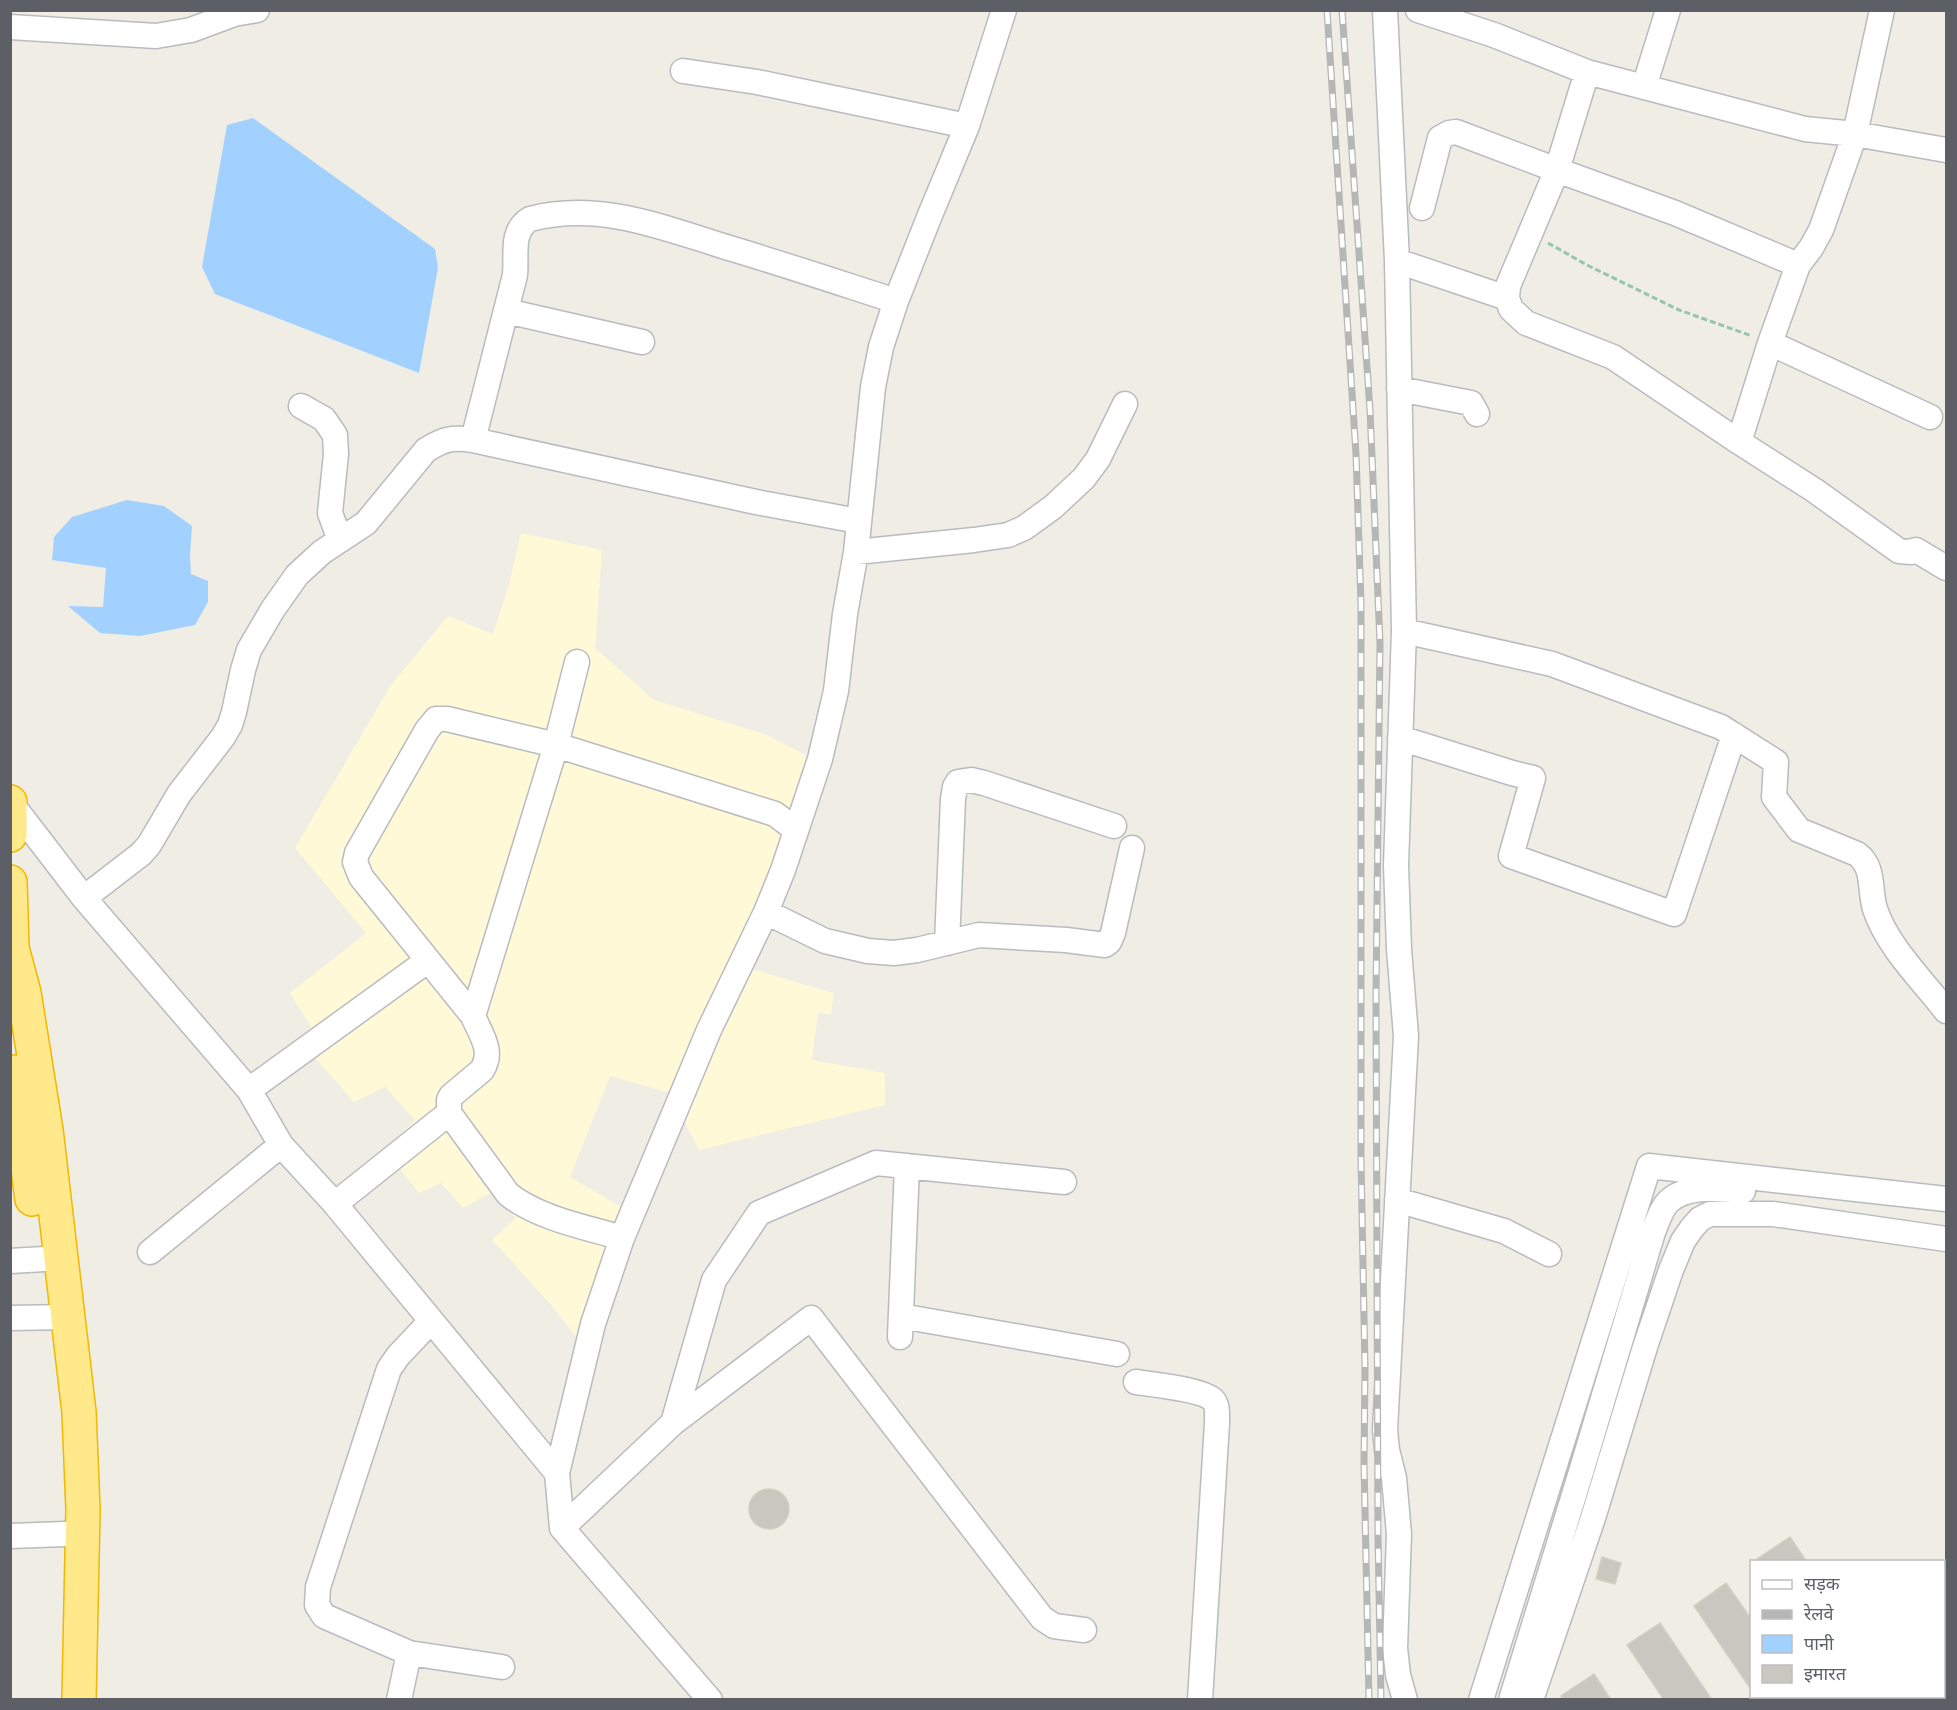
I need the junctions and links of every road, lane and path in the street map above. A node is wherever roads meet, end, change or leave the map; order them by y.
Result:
1 (257, 10) edge
2 (1005, 10) edge
3 (1385, 10) edge
4 (1418, 10) edge
5 (1668, 10) edge
6 (1882, 10) edge
7 (214, 16) edge
8 (10, 27) edge
9 (682, 71) dead end
10 (1587, 72) junction
11 (1644, 87) junction
12 (967, 126) junction
13 (1855, 134) junction
14 (1947, 150) edge
15 (1557, 170) junction
16 (1422, 208) dead end
17 (1531, 234) junction
18 (1397, 261) junction
19 (1798, 264) junction
20 (1507, 298) junction
21 (896, 301) junction
22 (506, 311) junction
23 (642, 342) dead end
24 (1770, 343) junction
25 (1399, 389) junction
26 (1125, 404) dead end
27 (302, 406) dead end
28 (1477, 414) dead end
29 (1929, 417) dead end
30 (472, 440) junction
31 (1739, 442) junction
32 (858, 521) junction
33 (340, 540) junction
34 (856, 552) junction
35 (1947, 567) edge
36 (1404, 631) junction
37 (577, 662) dead end
38 (1734, 735) junction
39 (1400, 738) junction
40 (556, 745) junction
41 (11, 803) edge
42 (1114, 826) dead end
43 (796, 830) junction
44 (10, 835) edge
45 (1132, 848) dead end
46 (10, 882) edge
47 (84, 898) junction
48 (766, 912) junction
49 (947, 943) junction
50 (11, 953) edge
51 (427, 961) junction
52 (17, 993) edge
53 (1947, 1011) edge
54 (473, 1016) junction
55 (10, 1034) edge
56 (249, 1090) junction
57 (449, 1113) junction
58 (282, 1145) junction
59 (907, 1166) junction
60 (1064, 1182) dead end
61 (1947, 1199) edge
62 (1397, 1200) junction
63 (335, 1204) junction
64 (1947, 1214) edge
65 (622, 1238) junction
66 (1947, 1239) edge
67 (150, 1252) dead end
68 (1549, 1254) dead end
69 (38, 1260) edge
70 (59, 1317) junction
71 (10, 1318) edge
72 (431, 1321) junction
73 (1117, 1354) dead end
74 (1136, 1382) dead end
75 (673, 1423) junction
76 (556, 1473) junction
77 (562, 1528) junction
78 (65, 1534) junction
79 (10, 1536) edge
80 (1084, 1630) dead end
81 (409, 1653) junction
82 (502, 1667) dead end
83 (60, 1700) edge
84 (79, 1700) edge
85 (399, 1700) edge
86 (710, 1700) edge
87 (1200, 1700) edge
88 (1405, 1700) edge
89 (1482, 1700) edge
90 (1511, 1700) edge
91 (1531, 1700) edge

1 - 7 street
2 - 12 street
3 - 18 street
4 - 10 street
5 - 11 street
6 - 13 street
7 - 8 street
9 - 12 street
10 - 11 street
10 - 15 street
11 - 13 street
12 - 21 street
13 - 14 street
13 - 19 street
15 - 16 street
15 - 17 street
15 - 19 street
17 - 20 street
17 - 24 path
18 - 20 street
18 - 25 street
19 - 24 street
20 - 31 street
21 - 22 street
21 - 32 street
22 - 23 street
22 - 30 street
24 - 29 street
24 - 31 street
25 - 28 street
25 - 36 street
26 - 34 street
27 - 33 street
30 - 32 street
30 - 33 street
31 - 35 street
32 - 34 street
33 - 47 street
34 - 43 street
36 - 38 street
36 - 39 street
37 - 40 street
38 - 39 street
38 - 53 street
39 - 62 street
40 - 43 street
40 - 51 street
40 - 54 street
41 - 44 highway
41 - 47 street
42 - 49 street
43 - 48 street
45 - 49 street
46 - 50 highway
47 - 56 street
48 - 49 street
48 - 65 street
50 - 52 highway
51 - 54 street
51 - 56 street
52 - 69 highway
54 - 57 street
55 - 69 highway
56 - 58 street
57 - 63 street
57 - 65 street
58 - 63 street
58 - 67 street
59 - 60 street
59 - 73 street
59 - 75 street
61 - 89 street
62 - 68 street
62 - 88 street
63 - 72 street
64 - 90 street
65 - 76 street
66 - 91 street
69 - 70 highway
70 - 71 street
70 - 78 highway
70 - 84 highway
72 - 76 street
72 - 81 street
74 - 87 street
75 - 77 street
75 - 80 street
76 - 77 street
77 - 86 street
78 - 79 street
78 - 83 highway
81 - 82 street
81 - 85 street

